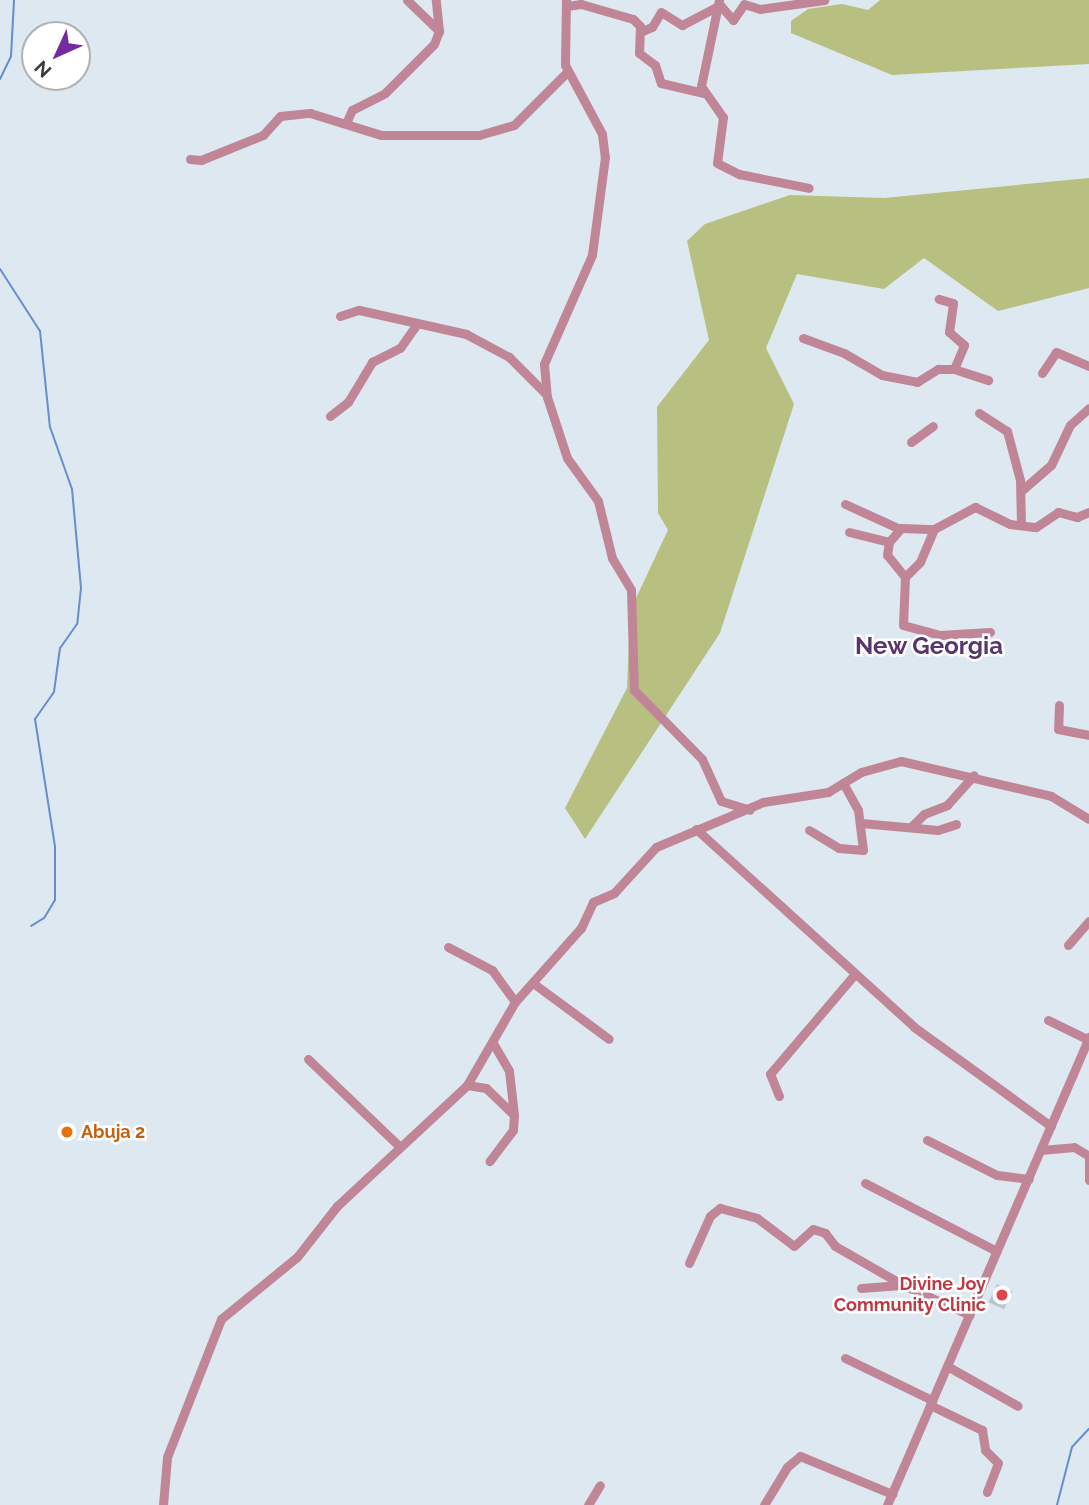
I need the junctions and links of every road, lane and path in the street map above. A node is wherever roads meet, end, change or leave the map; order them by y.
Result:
1 (407, 0) edge
2 (436, 0) edge
3 (824, 0) edge
4 (567, 3) edge
5 (719, 3) edge
6 (439, 31) junction
7 (640, 32) junction
8 (567, 72) junction
9 (703, 93) junction
10 (347, 121) junction
11 (190, 159) dead end
12 (809, 188) dead end
13 (939, 299) dead end
14 (340, 316) dead end
15 (416, 325) junction
16 (803, 338) dead end
17 (1089, 366) edge
18 (954, 369) junction
19 (1042, 373) dead end
20 (988, 380) dead end
21 (547, 397) junction
22 (1089, 408) edge
23 (979, 413) dead end
24 (330, 416) dead end
25 (933, 426) dead end
26 (911, 442) dead end
27 (1021, 491) junction
28 (845, 504) dead end
29 (1089, 512) edge
30 (1021, 526) junction
31 (900, 529) junction
32 (934, 529) junction
33 (849, 532) dead end
34 (889, 542) junction
35 (905, 577) junction
36 (990, 632) dead end
37 (1059, 705) dead end
38 (1089, 735) edge
39 (974, 775) junction
40 (843, 783) junction
41 (750, 810) junction
42 (1089, 819) edge
43 (861, 823) junction
44 (956, 824) dead end
45 (912, 826) junction
46 (695, 830) junction
47 (809, 830) dead end
48 (1089, 921) edge
49 (1068, 944) dead end
50 (448, 947) dead end
51 (854, 975) junction
52 (533, 983) junction
53 (515, 1002) junction
54 (1048, 1020) dead end
55 (1089, 1038) edge
56 (609, 1039) dead end
57 (493, 1043) junction
58 (308, 1059) dead end
59 (480, 1070) junction
60 (467, 1085) junction
61 (486, 1088) junction
62 (779, 1096) dead end
63 (514, 1115) junction
64 (1051, 1126) junction
65 (928, 1140) dead end
66 (398, 1145) junction
67 (1041, 1150) junction
68 (1089, 1156) edge
69 (490, 1161) dead end
70 (1029, 1179) junction
71 (1089, 1180) edge
72 (865, 1183) dead end
73 (996, 1251) junction
74 (689, 1263) dead end
75 (903, 1285) junction
76 (861, 1288) dead end
77 (970, 1315) junction
78 (845, 1358) dead end
79 (947, 1366) junction
80 (931, 1403) junction
81 (1018, 1406) dead end
82 (600, 1485) dead end
83 (987, 1492) dead end
84 (892, 1494) junction
85 (163, 1505) edge
86 (588, 1505) edge
87 (764, 1505) edge
88 (887, 1505) edge

1 - 6 street
2 - 6 street
3 - 5 street
4 - 7 street
4 - 8 street
5 - 7 street
5 - 9 street
6 - 10 street
7 - 9 street
8 - 10 street
8 - 21 street
9 - 12 street
10 - 11 street
13 - 18 street
14 - 15 street
15 - 21 street
15 - 24 street
16 - 18 street
17 - 19 street
18 - 20 street
21 - 41 street
22 - 27 street
23 - 27 street
25 - 26 street
27 - 30 street
28 - 31 street
29 - 30 street
30 - 32 street
31 - 32 street
31 - 34 street
32 - 35 street
33 - 34 street
34 - 35 street
35 - 36 street
37 - 38 street
39 - 40 street
39 - 42 street
39 - 45 street
40 - 41 street
40 - 43 street
41 - 46 street
43 - 45 street
43 - 47 street
44 - 45 street
46 - 51 street
46 - 52 street
48 - 49 street
50 - 53 street
51 - 62 street
51 - 64 street
52 - 53 street
52 - 56 street
53 - 57 street
54 - 55 street
55 - 64 street
57 - 59 street
57 - 63 street
58 - 66 street
59 - 60 street
59 - 61 street
60 - 61 street
60 - 66 street
61 - 63 street
63 - 69 street
64 - 67 street
65 - 70 street
66 - 85 street
67 - 68 street
67 - 70 street
68 - 71 street
70 - 73 street
72 - 73 street
73 - 77 street
74 - 75 street
75 - 76 street
75 - 77 street
77 - 79 street
78 - 80 street
79 - 80 street
79 - 81 street
80 - 83 street
80 - 84 street
82 - 86 street
84 - 87 street
84 - 88 street

